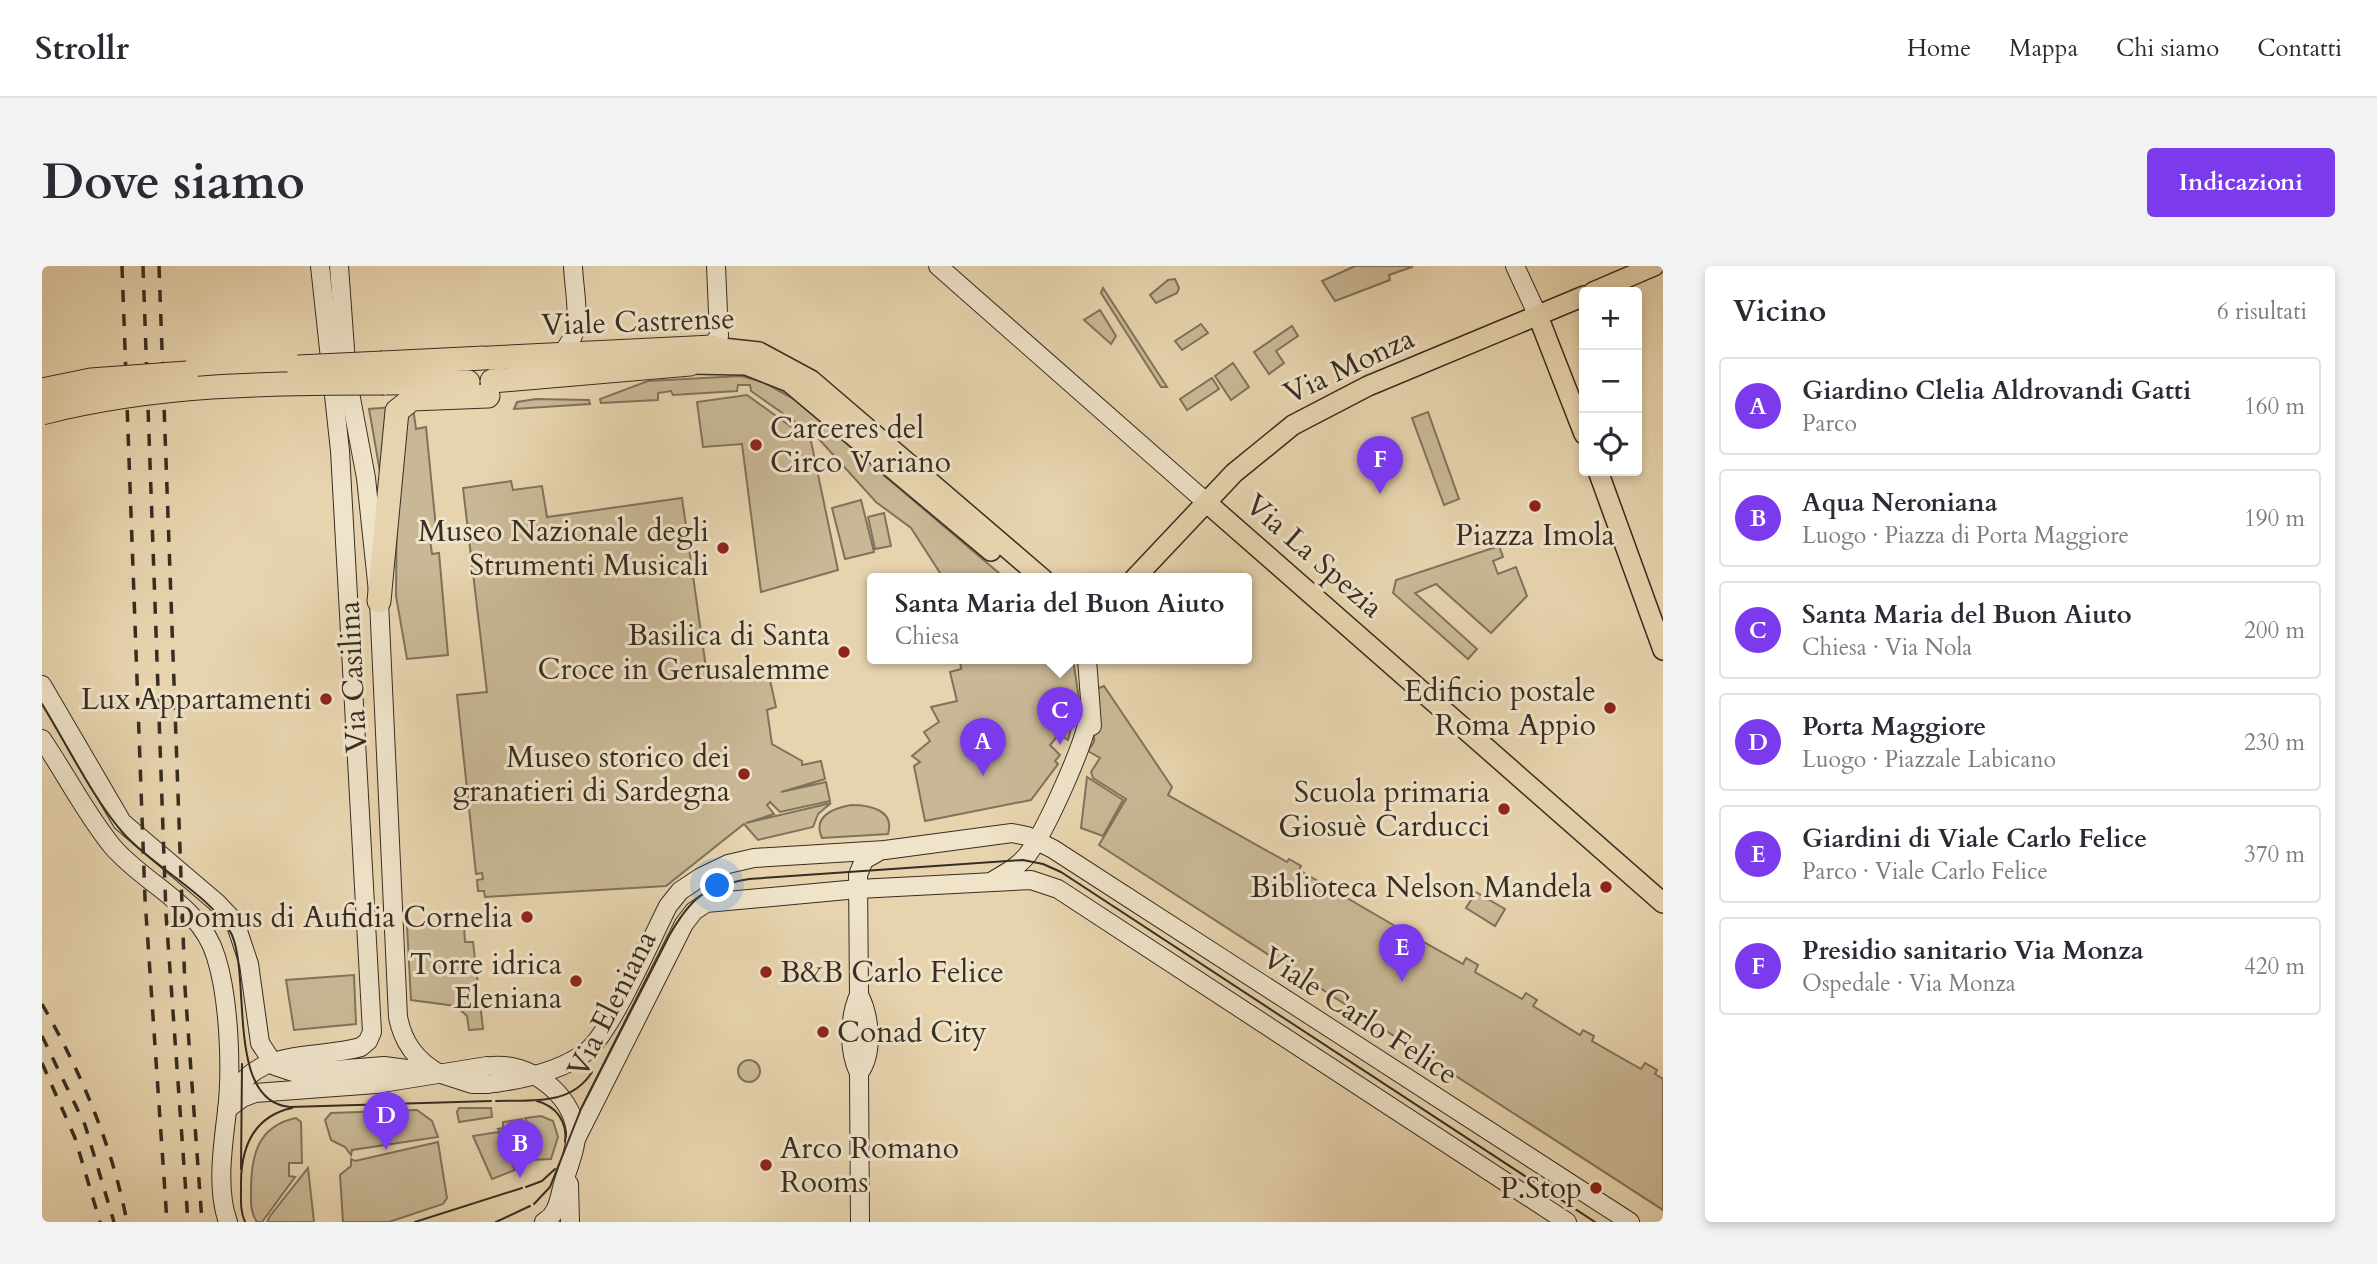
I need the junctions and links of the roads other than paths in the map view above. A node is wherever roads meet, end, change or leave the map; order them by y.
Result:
1 (320, 266) edge
2 (339, 266) edge
3 (573, 266) edge
4 (716, 266) edge
5 (938, 266) edge
6 (1515, 266) edge
7 (1654, 266) edge
8 (1605, 287) edge
9 (1579, 298) edge
10 (1538, 316) junction
11 (713, 347) junction
12 (559, 354) junction
13 (690, 364) junction
14 (383, 373) junction
15 (489, 378) junction
16 (42, 390) edge
17 (42, 413) edge
18 (1579, 421) edge
19 (1600, 476) edge
20 (1206, 502) junction
21 (1016, 573) edge
22 (1036, 573) edge
23 (1140, 573) edge
24 (379, 601) junction
25 (1663, 650) edge
26 (1087, 664) edge
27 (42, 685) edge
28 (42, 738) edge
29 (1036, 839) junction
30 (885, 850) junction
31 (991, 882) junction
32 (858, 889) junction
33 (1657, 898) edge
34 (711, 901) joint
35 (271, 1063) junction
36 (439, 1073) junction
37 (533, 1074) junction
38 (227, 1110) junction
39 (575, 1141) junction
40 (569, 1163) junction
41 (223, 1218) edge
42 (544, 1222) edge
43 (570, 1222) edge
44 (860, 1222) edge
45 (1567, 1222) edge
46 (1630, 1222) edge

1 - 35 main road, Via Casilina
2 - 24 main road, Via Casilina
3 - 12 main road
4 - 11 main road
5 - 20 main road, Via La Spezia
6 - 10 main road
7 - 8 main road
9 - 10 main road, Via Monza
10 - 18 main road
10 - 20 main road, Via Monza
11 - 12 highway, Viale Castrense
11 - 13 main road
11 - 22 main road, Viale Castrense
12 - 15 highway, Viale Castrense
13 - 15 highway, Viale Castrense
13 - 21 main road, Viale Castrense
14 - 15 highway, Viale Castrense
14 - 16 highway, bridge
14 - 17 highway, bridge
15 - 24 highway
19 - 25 main road
20 - 23 main road, Via Monza
20 - 33 main road, Via La Spezia
24 - 36 main road, Via Casilina
26 - 29 main road
27 - 35 main road
28 - 38 main road
29 - 30 main road, Via Eleniana
29 - 31 main road
29 - 46 main road, Viale Carlo Felice
30 - 32 main road
30 - 37 main road, Via Eleniana
31 - 32 main road, Viale Carlo Felice
31 - 45 main road, Viale Carlo Felice
32 - 34 main road, Viale Carlo Felice
32 - 44 main road
34 - 39 main road, Via Eleniana
35 - 36 main road
35 - 38 main road
36 - 37 main road, Via Eleniana
36 - 38 main road
37 - 39 main road
38 - 41 main road
39 - 40 main road, Via Eleniana
40 - 42 main road, Via Eleniana
40 - 43 main road

